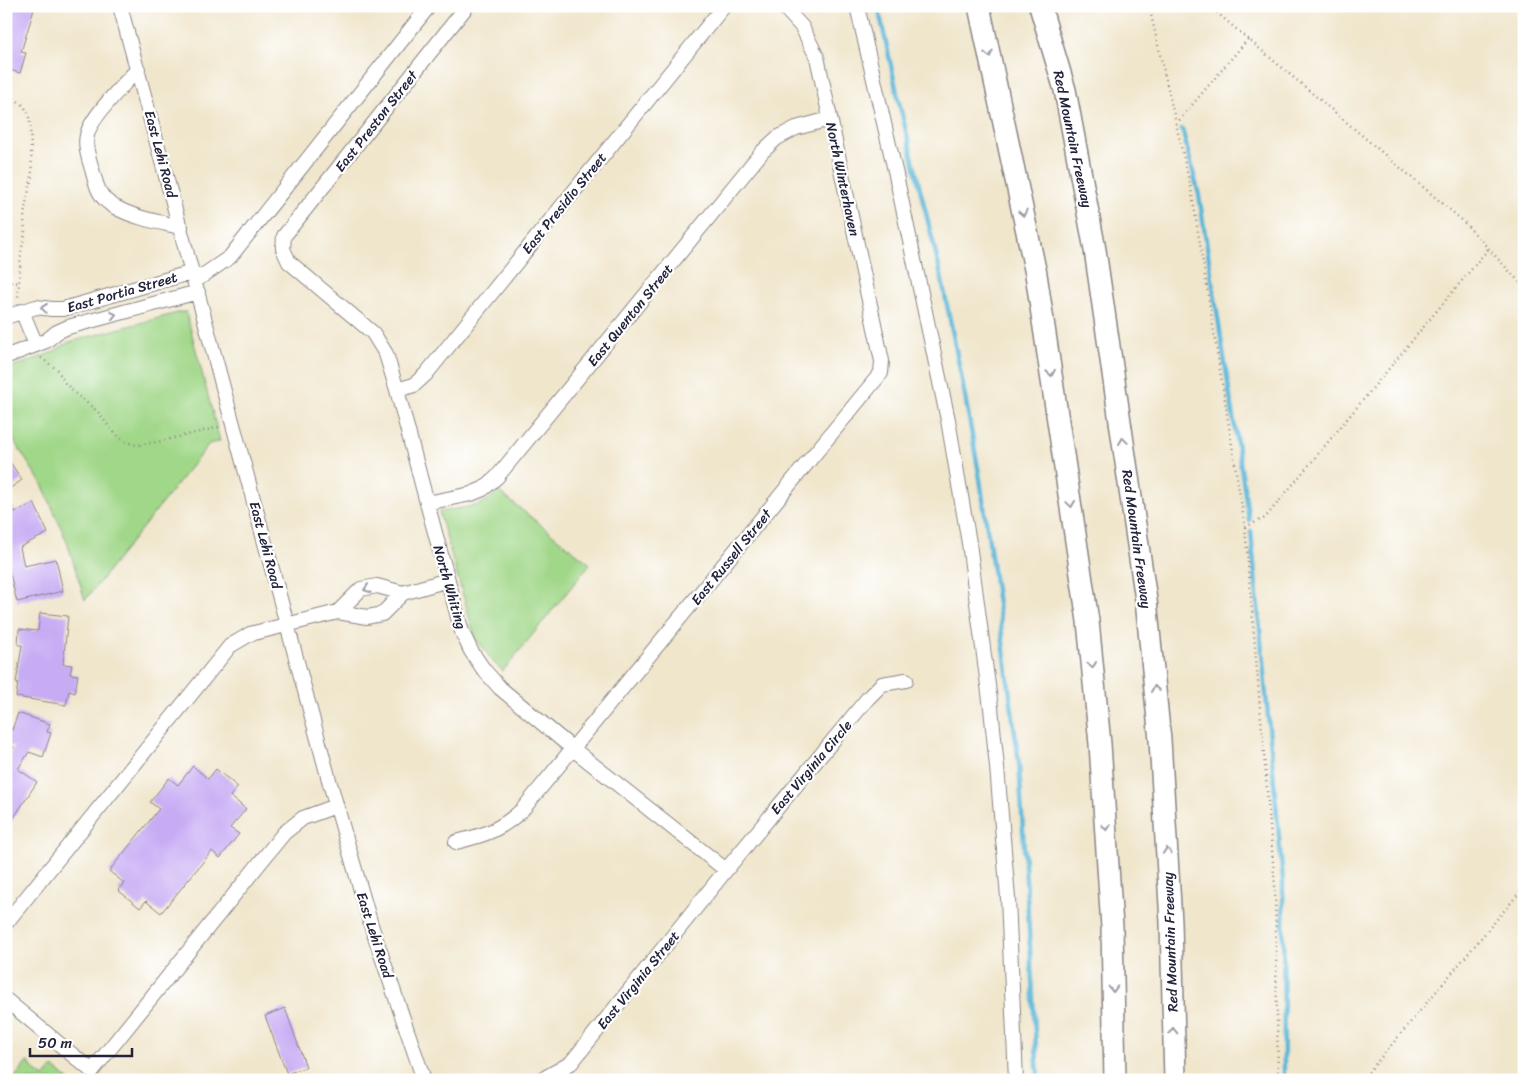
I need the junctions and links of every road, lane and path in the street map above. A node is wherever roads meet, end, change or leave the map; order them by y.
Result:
1 (120, 6) edge
2 (429, 6) edge
3 (467, 6) edge
4 (724, 6) edge
5 (783, 6) edge
6 (857, 6) edge
7 (979, 6) edge
8 (1040, 6) edge
9 (1051, 6) edge
10 (1149, 6) edge
11 (1209, 6) edge
12 (1248, 39) junction
13 (138, 69) junction
14 (1065, 90) junction
15 (6, 92) edge
16 (830, 119) junction
17 (1176, 124) junction
18 (181, 228) junction
19 (284, 236) joint
20 (1489, 248) junction
21 (195, 281) junction
22 (6, 282) edge
23 (19, 283) junction
24 (1524, 287) edge
25 (22, 311) junction
26 (6, 317) edge
27 (36, 345) junction
28 (6, 355) edge
29 (882, 361) joint
30 (398, 390) junction
31 (234, 424) junction
32 (427, 504) junction
33 (1245, 527) junction
34 (448, 580) junction
35 (403, 593) junction
36 (338, 612) junction
37 (287, 625) junction
38 (906, 680) dead end
39 (573, 749) junction
40 (336, 806) junction
41 (456, 842) dead end
42 (726, 870) junction
43 (1524, 887) edge
44 (6, 923) edge
45 (6, 1000) edge
46 (424, 1080) edge
47 (541, 1080) edge
48 (1016, 1080) edge
49 (1115, 1080) edge
50 (1174, 1080) edge
51 (1278, 1080) edge
52 (1362, 1080) edge

1 - 13 street, East Lehi Road
2 - 21 street
3 - 19 street, East Preston Street
4 - 30 street, East Presidio Street
5 - 16 street, North Winterhaven
6 - 48 street
7 -> 49 highway
8 - 14 highway, Red Mountain Freeway
9 - 14 highway
10 - 17 path
11 - 12 path
12 - 17 path
12 - 20 path
13 - 18 street, East Lehi Road
13 - 18 street
50 -> 14 highway, Red Mountain Freeway
15 - 23 path
16 - 29 street, North Winterhaven
16 - 32 street, East Quenton Street
17 - 33 path
18 - 21 street, East Lehi Road
19 - 30 street, North Whiting
20 - 24 path
20 - 33 path
21 -> 25 street, East Portia Street
27 -> 21 street, East Portia Street
21 - 31 street, East Lehi Road
22 - 23 path
23 - 25 path
25 - 26 street, East Portia Street
25 - 27 street
27 - 28 street, East Portia Street
27 - 31 path
29 - 39 street, East Russell Street
30 - 32 street, North Whiting
31 - 37 street, East Lehi Road
32 - 34 street, North Whiting
33 - 51 path
34 - 35 street
34 - 39 street, North Whiting
35 - 36 street
35 -> 36 street
36 - 37 street
37 - 40 street, East Lehi Road
37 - 44 street
38 - 42 street, East Virginia Circle
39 - 41 street, East Russell Street
39 - 42 street, North Whiting
40 - 45 street
40 - 46 street, East Lehi Road
42 - 47 street, East Virginia Street
43 - 52 path

